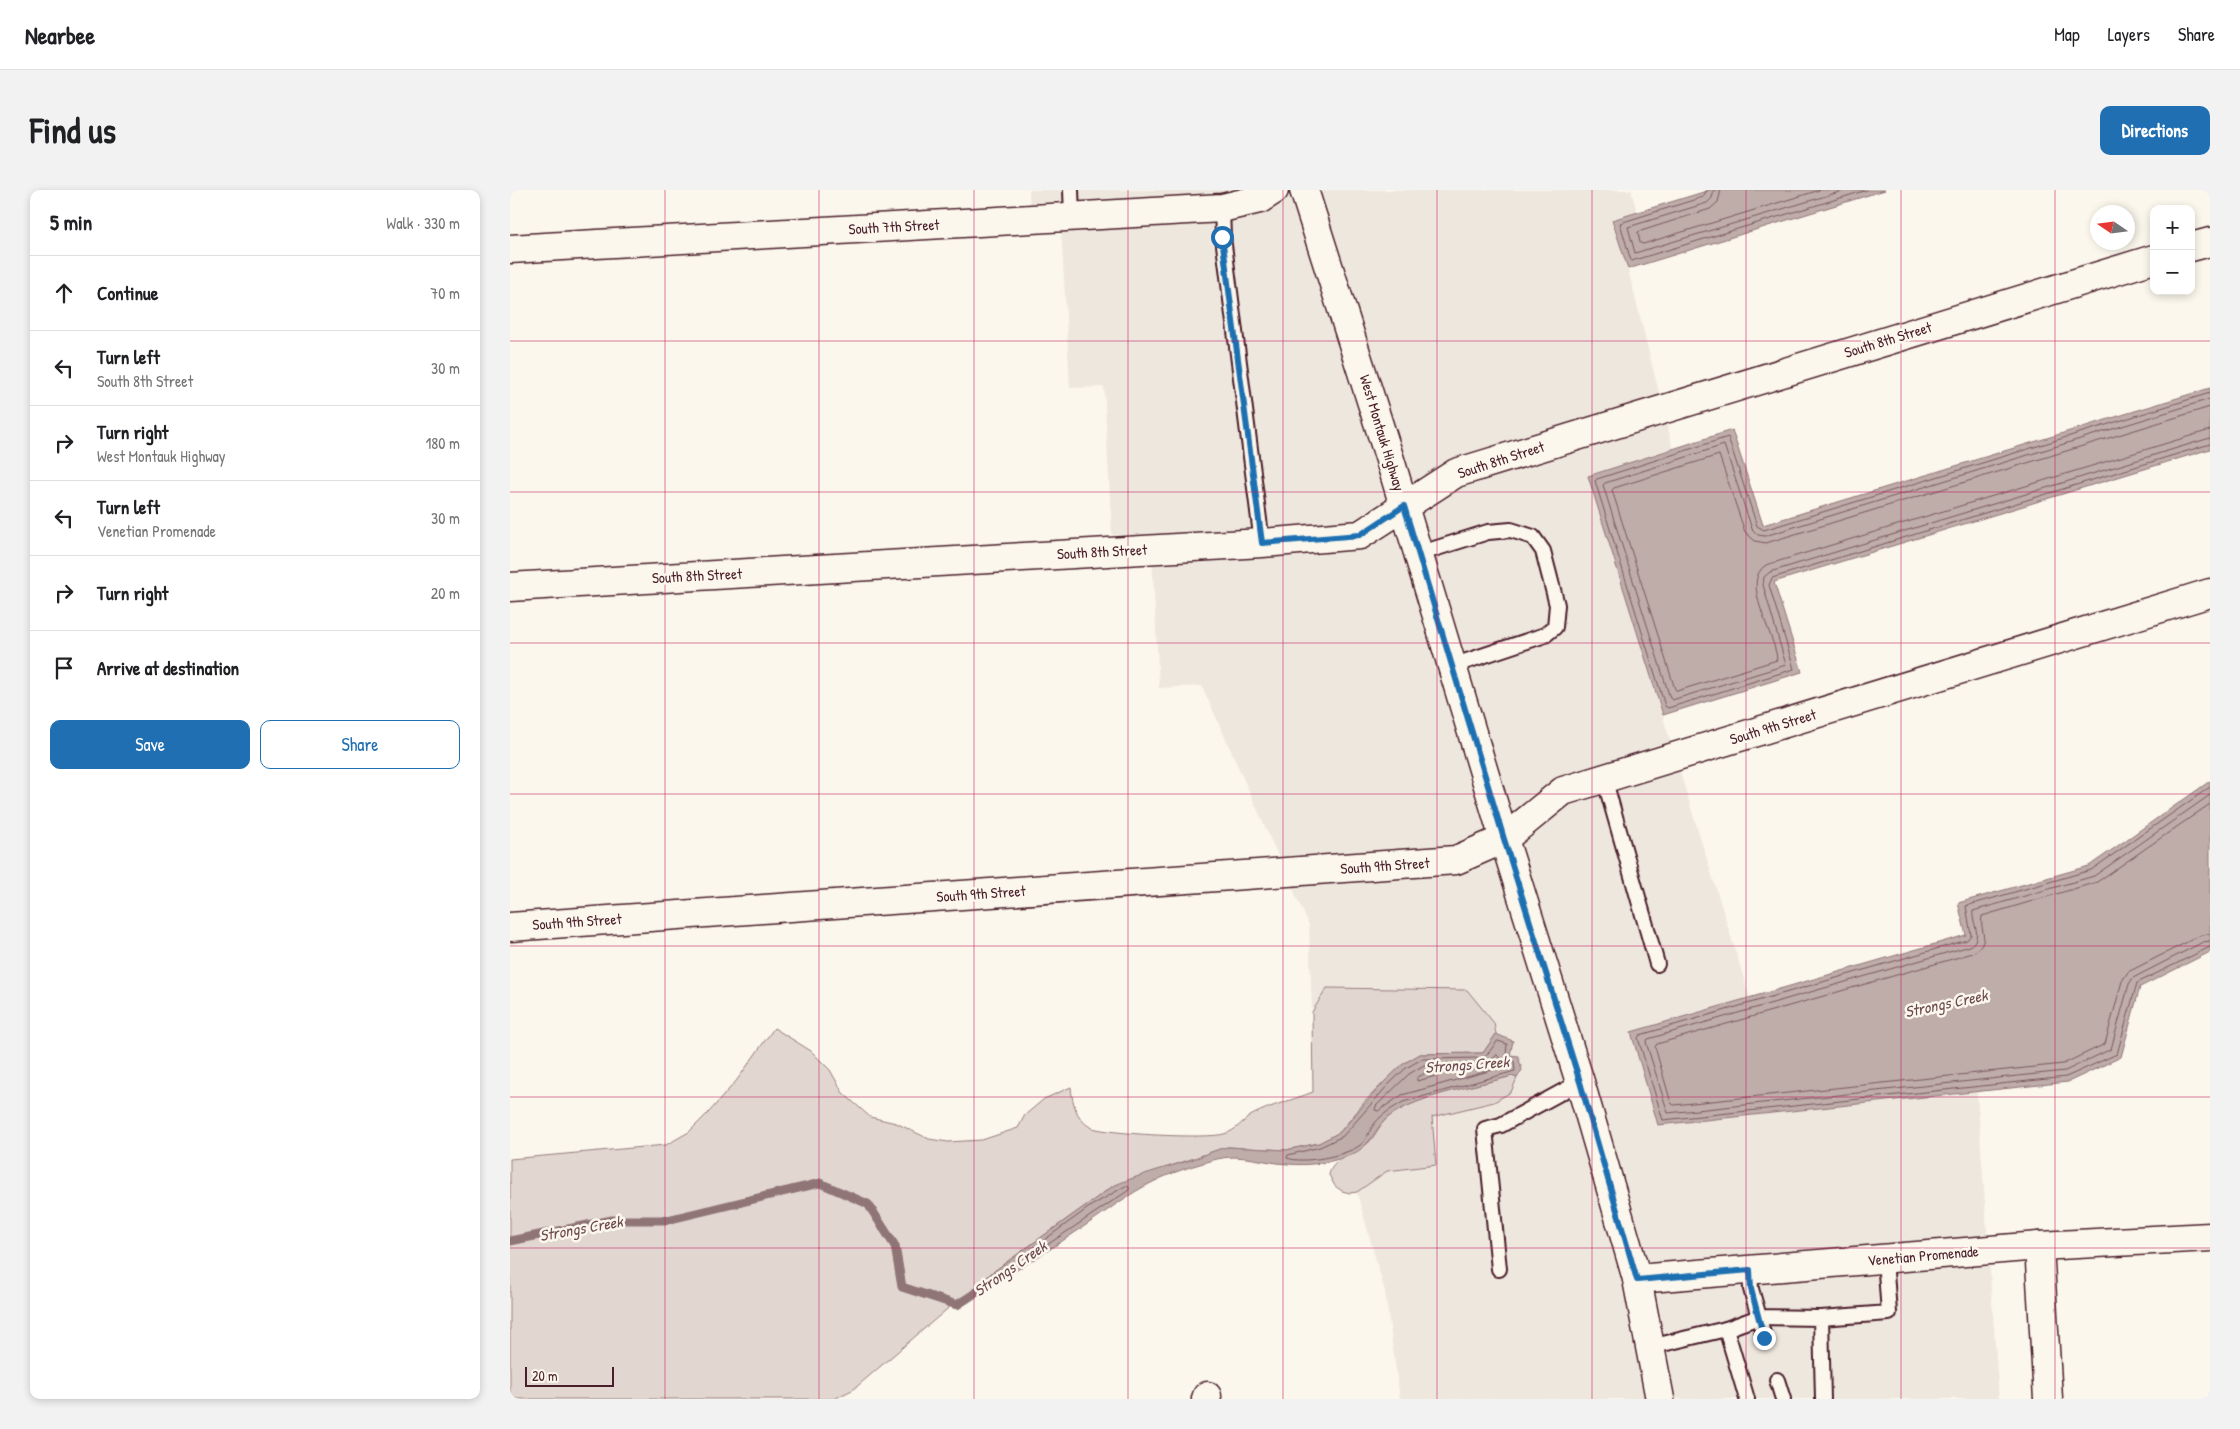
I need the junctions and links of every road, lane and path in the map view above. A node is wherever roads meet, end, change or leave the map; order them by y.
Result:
1 (1274, 190) edge
2 (1304, 190) edge
3 (1071, 203) edge
4 (1222, 208) junction
5 (2210, 242) edge
6 (2195, 246) edge
7 (510, 248) edge
8 (2150, 260) edge
9 (1404, 506) junction
10 (1262, 543) junction
11 (1418, 554) junction
12 (510, 587) edge
13 (2210, 593) edge
14 (1452, 666) junction
15 (1604, 778) junction
16 (1504, 839) junction
17 (510, 927) edge
18 (1657, 964) dead end
19 (1580, 1082) junction
20 (2210, 1237) edge
21 (2040, 1246) junction
22 (1885, 1259) junction
23 (1499, 1269) dead end
24 (1750, 1270) junction
25 (1637, 1280) junction
26 (1759, 1317) junction
27 (1821, 1318) junction
28 (1726, 1329) junction
29 (1764, 1338) dead end
30 (1650, 1347) junction
31 (1777, 1380) dead end
32 (1660, 1399) edge
33 (1747, 1399) edge
34 (1783, 1399) edge
35 (1823, 1399) edge
36 (2048, 1399) edge

1 - 4 street, South 7th Street
2 - 9 street, West Montauk Highway
3 - 4 street, South 7th Street
3 - 7 street, South 7th Street
4 - 10 lane
5 - 6 street
8 - 9 street, South 8th Street
9 - 10 street, South 8th Street
9 - 11 street, West Montauk Highway
10 - 12 street, South 8th Street
11 - 14 street, West Montauk Highway
11 - 14 lane
13 - 15 street, South 9th Street
14 - 16 street, West Montauk Highway
15 - 16 street, South 9th Street
15 - 18 lane
16 - 17 street, South 9th Street
16 - 19 street, West Montauk Highway
19 - 23 lane
19 - 25 street, West Montauk Highway
20 - 21 street, Venetian Promenade
21 - 22 street, Venetian Promenade
21 - 36 street
22 - 24 street, Venetian Promenade
22 - 27 lane
24 - 25 street, Venetian Promenade
24 - 26 lane
25 - 30 street, West Montauk Highway
26 - 27 lane
26 - 28 lane
26 - 29 lane
27 - 35 lane
28 - 30 lane
28 - 33 lane
30 - 32 street, West Montauk Highway
31 - 34 lane

